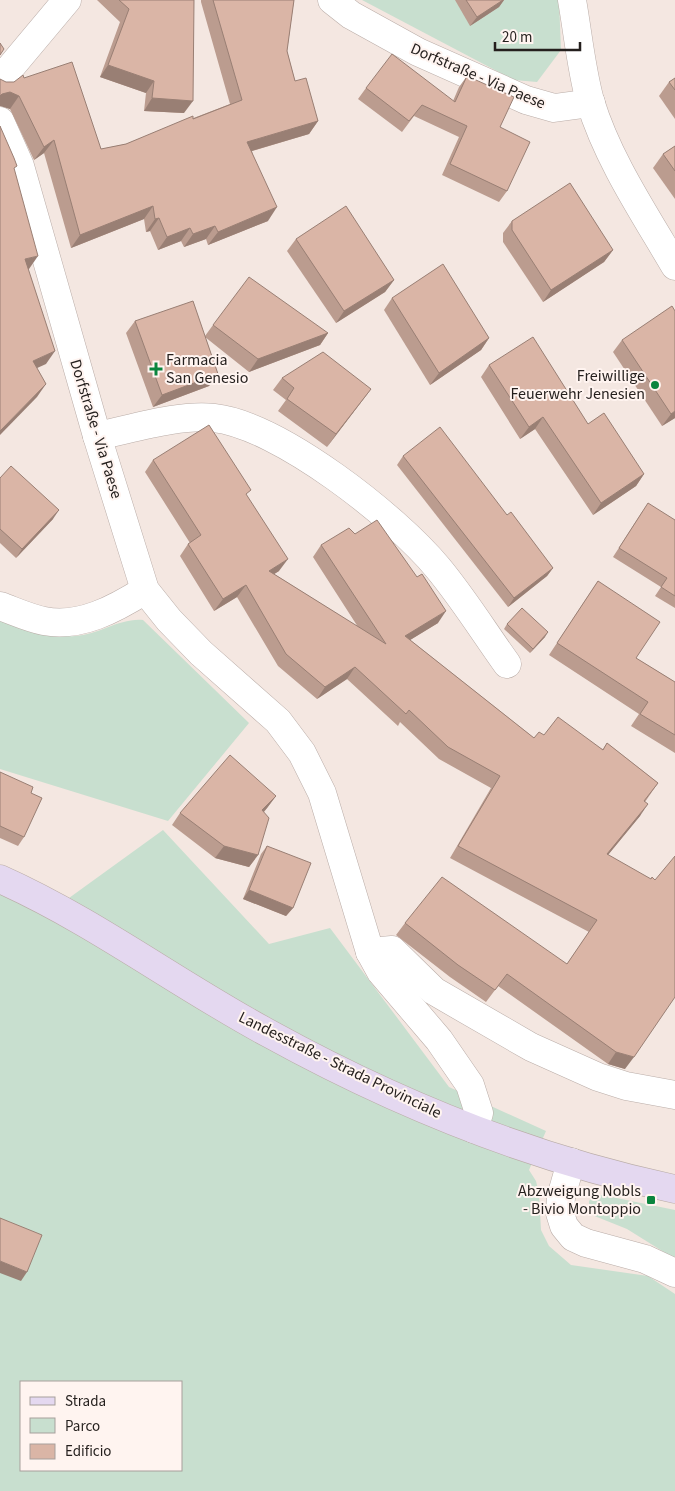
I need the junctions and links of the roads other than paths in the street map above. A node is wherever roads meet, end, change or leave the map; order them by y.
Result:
1 (67, 0) edge
2 (332, 0) edge
3 (572, 0) edge
4 (0, 80) edge
5 (591, 103) junction
6 (0, 121) edge
7 (675, 266) edge
8 (98, 436) junction
9 (145, 590) junction
10 (0, 606) edge
11 (507, 664) dead end
12 (0, 879) edge
13 (370, 952) junction
14 (675, 1095) edge
15 (474, 1129) junction
16 (571, 1162) junction
17 (675, 1189) edge
18 (675, 1273) edge

1 - 4 street
2 - 5 street, Dorfstraße - Via Paese
3 - 5 street
5 - 7 street
6 - 8 street, Dorfstraße - Via Paese
8 - 9 street, Dorfstraße - Via Paese
8 - 11 street
9 - 10 street
9 - 13 street
12 - 15 main road, Landesstraße - Strada Provinciale
13 - 14 street
13 - 15 street
15 - 16 main road, Landesstraße - Strada Provinciale
16 - 17 main road, Landesstraße - Strada Provinciale
16 - 18 street

